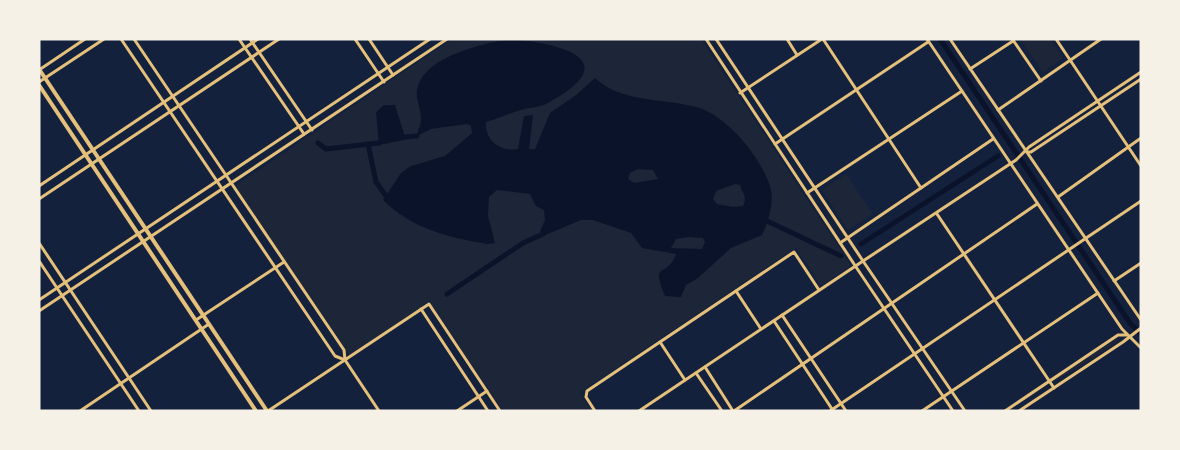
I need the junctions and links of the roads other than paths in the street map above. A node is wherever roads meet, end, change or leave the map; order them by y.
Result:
1 (85, 39) edge
2 (104, 39) edge
3 (121, 39) edge
4 (134, 39) edge
5 (239, 39) edge
6 (258, 39) edge
7 (279, 39) edge
8 (355, 39) edge
9 (369, 39) edge
10 (430, 39) edge
11 (447, 39) edge
12 (706, 39) edge
13 (716, 39) edge
14 (787, 39) edge
15 (823, 39) edge
16 (950, 39) edge
17 (1056, 39) edge
18 (1101, 39) edge
19 (928, 40) edge
20 (1013, 40) edge
21 (252, 41) edge
22 (245, 48) junction
23 (259, 52) junction
24 (797, 55) junction
25 (251, 57) junction
26 (1070, 60) junction
27 (388, 67) junction
28 (970, 69) junction
29 (39, 70) edge
30 (1141, 72) edge
31 (378, 74) junction
32 (393, 75) junction
33 (45, 78) junction
34 (1141, 79) edge
35 (1041, 81) junction
36 (384, 82) junction
37 (39, 84) edge
38 (748, 88) junction
39 (856, 91) junction
40 (962, 92) junction
41 (740, 93) junction
42 (172, 96) junction
43 (1099, 101) junction
44 (164, 102) junction
45 (1102, 105) junction
46 (179, 106) junction
47 (998, 110) junction
48 (170, 112) junction
49 (307, 122) junction
50 (299, 128) junction
51 (312, 130) junction
52 (304, 135) junction
53 (1141, 138) edge
54 (782, 139) junction
55 (993, 139) junction
56 (888, 140) junction
57 (775, 144) junction
58 (1128, 147) junction
59 (93, 150) junction
60 (1027, 152) junction
61 (85, 155) junction
62 (99, 159) junction
63 (92, 164) junction
64 (1011, 164) junction
65 (1141, 166) edge
66 (226, 177) junction
67 (218, 182) junction
68 (232, 184) junction
69 (39, 186) edge
70 (814, 188) junction
71 (921, 188) junction
72 (224, 190) junction
73 (807, 193) junction
74 (1058, 196) junction
75 (39, 199) edge
76 (1141, 201) edge
77 (1037, 204) junction
78 (937, 214) junction
79 (145, 229) junction
80 (137, 234) junction
81 (150, 237) junction
82 (848, 237) junction
83 (1085, 238) junction
84 (142, 242) junction
85 (39, 243) edge
86 (840, 243) junction
87 (1068, 249) junction
88 (963, 254) junction
89 (39, 261) edge
90 (863, 261) junction
91 (284, 262) junction
92 (1141, 262) edge
93 (276, 267) junction
94 (856, 267) junction
95 (1114, 281) junction
96 (65, 282) junction
97 (57, 288) junction
98 (70, 290) junction
99 (819, 290) junction
100 (736, 291) junction
101 (1098, 292) junction
102 (62, 296) junction
103 (993, 299) junction
104 (39, 300) edge
105 (891, 304) junction
106 (421, 309) junction
107 (884, 309) junction
108 (39, 311) edge
109 (203, 315) junction
110 (782, 315) junction
111 (196, 320) junction
112 (1141, 320) edge
113 (774, 321) junction
114 (209, 324) junction
115 (1141, 328) edge
116 (202, 329) junction
117 (761, 329) junction
118 (1131, 334) junction
119 (660, 342) junction
120 (1023, 343) junction
121 (921, 348) junction
122 (1141, 348) edge
123 (914, 353) junction
124 (811, 359) junction
125 (345, 360) junction
126 (802, 365) junction
127 (705, 367) junction
128 (696, 373) junction
129 (129, 378) junction
130 (685, 380) junction
131 (1050, 381) junction
132 (121, 383) junction
133 (1054, 388) junction
134 (487, 391) junction
135 (950, 392) junction
136 (478, 397) junction
137 (943, 397) junction
138 (841, 404) junction
139 (275, 407) junction
140 (832, 410) edge
141 (80, 411) edge
142 (139, 411) edge
143 (151, 411) edge
144 (256, 411) edge
145 (267, 411) edge
146 (278, 411) edge
147 (379, 411) edge
148 (457, 411) edge
149 (488, 411) edge
150 (500, 411) edge
151 (595, 411) edge
152 (639, 411) edge
153 (722, 411) edge
154 (734, 411) edge
155 (846, 411) edge
156 (922, 411) edge
157 (953, 411) edge
158 (965, 411) edge
159 (1005, 411) edge
160 (1019, 411) edge

1 - 29 street
2 - 33 street
3 - 44 street
4 - 42 street
5 - 22 street
6 - 21 street
7 - 23 street
8 - 31 street
9 - 27 street
10 - 27 street
11 - 32 street
12 - 41 street
13 - 38 street
14 - 24 street
15 - 24 street
15 - 39 street
16 - 28 street
17 - 26 street
18 - 26 street
19 - 39 street
19 - 40 street
20 - 28 street
20 - 35 street
21 - 22 street
21 - 23 street
22 - 25 street
22 - 42 street
23 - 25 street
23 - 49 street
24 - 38 street
25 - 46 street
25 - 50 street
26 - 35 street
26 - 43 street
27 - 31 street
27 - 32 street
28 - 47 street
29 - 33 main road
30 - 43 street
31 - 36 street
31 - 49 street
32 - 36 street
33 - 37 street
33 - 59 main road
34 - 45 street
35 - 47 street
36 - 51 street
37 - 61 main road
38 - 41 street
38 - 54 street
39 - 54 street
39 - 56 street
40 - 55 street
40 - 56 street
41 - 57 street
42 - 44 street
42 - 46 street
43 - 45 street
43 - 60 street
44 - 48 street
44 - 59 street
45 - 58 street
45 - 60 street
46 - 48 street
46 - 66 street
47 - 60 street
48 - 62 street
48 - 67 street
49 - 50 street
49 - 51 street
50 - 52 street
50 - 66 street
51 - 52 street
52 - 68 street
53 - 58 street
54 - 57 street
54 - 70 street
55 - 64 street
55 - 71 street
56 - 70 street
56 - 71 street
57 - 73 street
58 - 65 street
58 - 74 street
59 - 61 street
59 - 62 main road
60 - 64 street
60 - 74 street
61 - 63 main road
61 - 69 street
62 - 63 street
62 - 79 main road
63 - 75 street
63 - 80 main road
64 - 77 street
64 - 78 street
66 - 67 street
66 - 68 street
67 - 72 street
67 - 79 street
68 - 72 street
68 - 91 street
70 - 73 street
70 - 82 street
71 - 82 street
72 - 81 street
72 - 93 street
73 - 86 street
74 - 83 street
76 - 83 street
77 - 87 street
77 - 88 street
78 - 88 street
78 - 90 street
79 - 80 street
79 - 81 main road
80 - 84 main road
80 - 96 street
81 - 84 street
81 - 109 main road
82 - 86 street
82 - 90 street
83 - 87 street
83 - 95 street
84 - 98 street
84 - 111 main road
85 - 96 street
86 - 94 street
87 - 101 street
87 - 103 street
88 - 103 street
88 - 105 street
89 - 97 street
90 - 94 street
90 - 105 street
91 - 93 street
91 - 125 street
92 - 95 street
93 - 109 street
93 - 125 street
94 - 99 street
94 - 107 street
95 - 112 street
96 - 97 street
96 - 98 street
97 - 102 street
97 - 104 street
98 - 102 street
98 - 129 street
99 - 100 street
99 - 110 street
100 - 117 street
100 - 119 street
101 - 118 street
101 - 120 street
102 - 108 street
102 - 132 street
103 - 120 street
103 - 121 street
105 - 107 street
105 - 121 street
106 - 125 street
106 - 134 street
106 - 136 street
107 - 123 street
107 - 124 street
109 - 111 street
109 - 114 main road
110 - 113 street
110 - 124 street
111 - 116 main road
113 - 117 street
113 - 126 street
114 - 116 street
114 - 145 main road
115 - 118 street
116 - 129 street
116 - 144 main road
117 - 127 street
118 - 122 street
118 - 131 street
118 - 133 street
119 - 130 street
119 - 151 street
120 - 131 street
120 - 135 street
121 - 123 street
121 - 135 street
123 - 137 street
123 - 138 street
124 - 126 street
124 - 138 street
125 - 139 street
125 - 147 street
126 - 140 street
126 - 154 street
127 - 128 street
127 - 154 street
128 - 130 street
128 - 153 street
129 - 132 street
129 - 143 street
130 - 152 street
131 - 133 street
131 - 159 street
132 - 141 street
132 - 142 street
133 - 160 street
134 - 136 street
134 - 150 street
135 - 137 street
135 - 158 street
136 - 148 street
136 - 149 street
137 - 156 street
137 - 157 street
138 - 140 street
138 - 155 street
139 - 145 street
139 - 146 street

